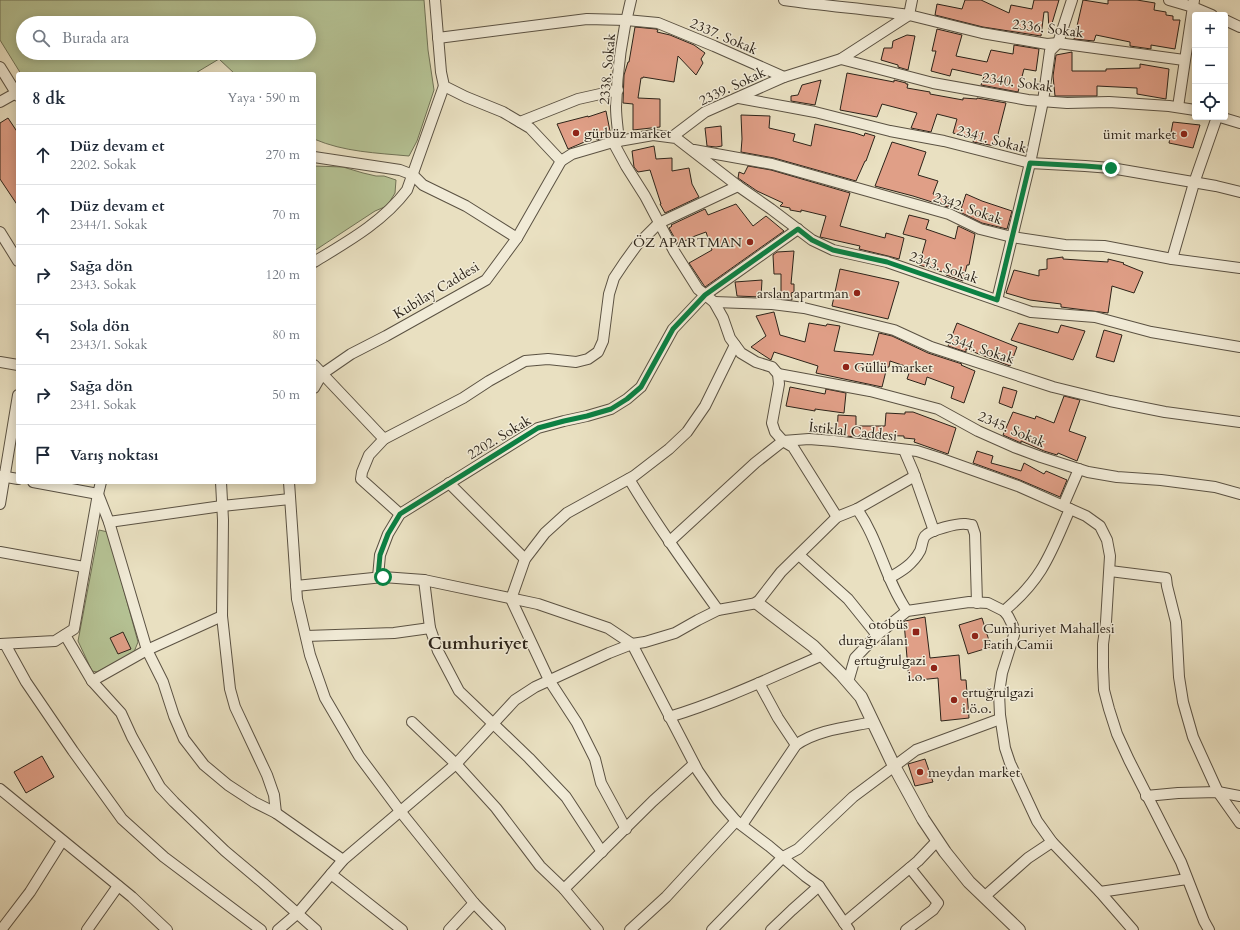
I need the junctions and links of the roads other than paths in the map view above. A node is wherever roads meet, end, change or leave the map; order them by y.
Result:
1 (435, 0) edge
2 (631, 0) edge
3 (784, 0) edge
4 (912, 0) edge
5 (1072, 0) edge
6 (1169, 0) edge
7 (812, 2) edge
8 (1193, 4) edge
9 (1207, 12) edge
10 (909, 15) junction
11 (626, 20) junction
12 (1228, 21) edge
13 (1240, 27) edge
14 (438, 38) junction
15 (1058, 43) junction
16 (841, 59) junction
17 (1184, 60) junction
18 (0, 67) edge
19 (784, 77) junction
20 (444, 86) junction
21 (618, 90) junction
22 (16, 92) edge
23 (16, 94) edge
24 (739, 98) junction
25 (1043, 101) junction
26 (0, 102) edge
27 (1178, 107) junction
28 (1192, 109) edge
29 (1217, 120) edge
30 (1228, 120) edge
31 (520, 122) junction
32 (1240, 123) edge
33 (672, 137) junction
34 (616, 142) junction
35 (692, 149) junction
36 (316, 157) edge
37 (561, 161) junction
38 (1030, 163) junction
39 (412, 175) junction
40 (1194, 183) junction
41 (738, 186) junction
42 (1240, 192) edge
43 (659, 223) junction
44 (798, 229) junction
45 (0, 232) edge
46 (518, 238) junction
47 (1012, 238) junction
48 (16, 258) edge
49 (1172, 259) junction
50 (316, 261) edge
51 (1240, 268) edge
52 (705, 295) junction
53 (997, 300) junction
54 (714, 302) junction
55 (735, 345) junction
56 (1240, 347) edge
57 (0, 362) edge
58 (16, 365) edge
59 (316, 368) edge
60 (322, 374) junction
61 (778, 374) junction
62 (316, 384) edge
63 (16, 405) edge
64 (1240, 422) edge
65 (384, 439) junction
66 (783, 441) junction
67 (904, 450) junction
68 (1079, 469) junction
69 (2, 476) edge
70 (915, 476) junction
71 (16, 479) edge
72 (629, 479) junction
73 (449, 483) junction
74 (44, 484) edge
75 (100, 484) edge
76 (221, 484) edge
77 (289, 484) edge
78 (98, 494) junction
79 (1240, 494) edge
80 (290, 500) junction
81 (0, 504) edge
82 (222, 506) junction
83 (1066, 507) junction
84 (857, 509) junction
85 (400, 514) junction
86 (837, 517) junction
87 (109, 522) junction
88 (934, 531) junction
89 (669, 542) junction
90 (0, 552) edge
91 (799, 555) junction
92 (525, 559) junction
93 (84, 567) junction
94 (1110, 571) junction
95 (378, 577) junction
96 (889, 578) junction
97 (424, 580) junction
98 (296, 586) junction
99 (511, 599) junction
100 (757, 603) junction
101 (977, 603) junction
102 (718, 610) junction
103 (906, 611) junction
104 (1004, 612) junction
105 (222, 616) junction
106 (430, 628) junction
107 (65, 635) junction
108 (877, 635) junction
109 (306, 636) junction
110 (2, 644) edge
111 (632, 644) junction
112 (147, 650) junction
113 (823, 656) junction
114 (549, 680) junction
115 (92, 681) junction
116 (848, 682) junction
117 (759, 683) junction
118 (669, 717) junction
119 (1000, 719) junction
120 (412, 722) dead end
121 (873, 722) junction
122 (494, 724) junction
123 (796, 745) junction
124 (456, 764) junction
125 (694, 764) junction
126 (894, 766) junction
127 (0, 788) edge
128 (1218, 792) junction
129 (1146, 796) junction
130 (1240, 796) edge
131 (400, 811) junction
132 (276, 812) junction
133 (739, 823) junction
134 (1240, 824) edge
135 (626, 829) junction
136 (62, 841) junction
137 (937, 841) junction
138 (1052, 842) junction
139 (602, 852) junction
140 (783, 857) junction
141 (344, 860) junction
142 (910, 868) junction
143 (331, 874) junction
144 (1187, 879) junction
145 (118, 886) junction
146 (819, 886) junction
147 (564, 889) junction
148 (1100, 892) junction
149 (984, 897) junction
150 (474, 903) junction
151 (298, 913) junction
152 (847, 927) edge
153 (1, 930) edge
154 (87, 930) edge
155 (166, 930) edge
156 (261, 930) edge
157 (278, 930) edge
158 (316, 930) edge
159 (402, 930) edge
160 (449, 930) edge
161 (500, 930) edge
162 (598, 930) edge
163 (630, 930) edge
164 (712, 930) edge
165 (772, 930) edge
166 (906, 930) edge
167 (1019, 930) edge
168 (1133, 930) edge
169 (1209, 930) edge

1 - 14 street
2 - 11 street, 2338. Sokak
3 - 7 street
4 - 10 street
5 - 15 street
6 - 8 street
7 - 10 street
8 - 9 street
8 - 17 street
10 - 15 street, 2336. Sokak
10 - 16 street, 2339. Sokak
11 - 14 street, 2337. Sokak
11 - 19 street, 2337. Sokak
11 - 21 street, 2338. Sokak
12 - 13 street
14 - 20 street
15 - 17 street, 2336. Sokak
15 - 25 street
16 - 19 street, 2339. Sokak
16 - 25 street, 2340. Sokak
17 - 27 street
18 - 22 street
19 - 24 street, 2339. Sokak
20 - 31 street
20 - 39 street
21 - 31 street
21 - 34 street, 2338. Sokak
23 - 26 street
24 - 33 street, 2339. Sokak
24 - 38 street, 2341. Sokak
25 - 27 street, 2340. Sokak
25 - 38 street
27 - 28 street, 2340. Sokak
29 - 40 street
30 - 32 street
31 - 37 street
33 - 34 street
33 - 35 street, 2343. Sokak
34 - 37 street
34 - 43 street
35 - 41 street, 2343. Sokak
35 - 47 street, 2342. Sokak
36 - 39 street
37 - 46 street, Kubilay Caddesi
38 - 40 street, 2341. Sokak
38 - 47 street
39 - 46 street
39 - 50 street
40 - 42 street, 2341. Sokak
40 - 49 street
41 - 43 street
41 - 44 street, 2343. Sokak
43 - 52 street
43 - 65 street
44 - 52 street, 2202. Sokak
44 - 53 street, 2343. Sokak
45 - 48 street
46 - 60 street, Kubilay Caddesi
47 - 49 street, 2342. Sokak
47 - 53 street
49 - 51 street, 2342. Sokak
52 - 54 street
52 - 73 street, 2202. Sokak
53 - 56 street, 2343. Sokak
54 - 55 street
54 - 64 street, 2344. Sokak
55 - 61 street
55 - 72 street
57 - 58 street
59 - 60 street
60 - 62 street
60 - 65 street
61 - 66 street
61 - 68 street, 2345. Sokak
63 - 69 street
65 - 85 street
66 - 67 street, İstiklal Caddesi
66 - 86 street
66 - 89 street
67 - 70 street
67 - 83 street, İstiklal Caddesi
68 - 79 street, 2345. Sokak
68 - 83 street
69 - 71 street
69 - 81 street
70 - 84 street
70 - 88 street
72 - 89 street
72 - 92 street
73 - 85 street, 2202. Sokak
73 - 92 street
74 - 78 street
75 - 78 street
76 - 82 street
77 - 80 street
78 - 87 street
78 - 93 street
80 - 82 street
80 - 98 street
82 - 87 street
82 - 105 street
83 - 94 street, İstiklal Caddesi
83 - 104 street
84 - 86 street
84 - 96 street
85 - 95 street, 2202. Sokak
86 - 91 street
87 - 112 street
88 - 96 street
88 - 101 street
89 - 102 street
90 - 93 street
91 - 100 street
91 - 108 street
92 - 99 street
93 - 107 street
94 - 128 street
94 - 129 street, İstiklal Caddesi
95 - 97 street
95 - 98 street
96 - 103 street
97 - 99 street
97 - 106 street
98 - 109 street
99 - 111 street
99 - 114 street
100 - 102 street
100 - 113 street
101 - 103 street
101 - 104 street
102 - 111 street
103 - 108 street
104 - 119 street
105 - 112 street
105 - 132 street
106 - 109 street
106 - 122 street
107 - 110 street
107 - 115 street
108 - 116 street
109 - 131 street
110 - 156 street
111 - 114 street
111 - 118 street
112 - 115 street
112 - 132 street
113 - 116 street
113 - 117 street
114 - 122 street
114 - 135 street
115 - 151 street
116 - 121 street
117 - 118 street
117 - 123 street
118 - 125 street
119 - 126 street
119 - 138 street
120 - 124 street
121 - 123 street
121 - 126 street
122 - 124 street
122 - 139 street
123 - 133 street
124 - 131 street
124 - 147 street
125 - 133 street
125 - 135 street
126 - 137 street
126 - 140 street
127 - 136 street
128 - 129 street
128 - 130 street
128 - 134 street
129 - 144 street, İstiklal Caddesi
131 - 141 street
131 - 150 street
132 - 141 street
133 - 140 street
133 - 163 street
135 - 139 street
136 - 145 street
136 - 153 street
137 - 142 street
137 - 149 street
138 - 148 street
138 - 149 street
139 - 147 street
140 - 146 street
140 - 164 street
141 - 143 street
142 - 152 street
142 - 166 street
143 - 151 street
143 - 159 street
144 - 148 street
144 - 169 street, İstiklal Caddesi
145 - 154 street
145 - 155 street
146 - 152 street
146 - 165 street
147 - 162 street
148 - 168 street
149 - 167 street
150 - 160 street
150 - 161 street
151 - 157 street
151 - 158 street

